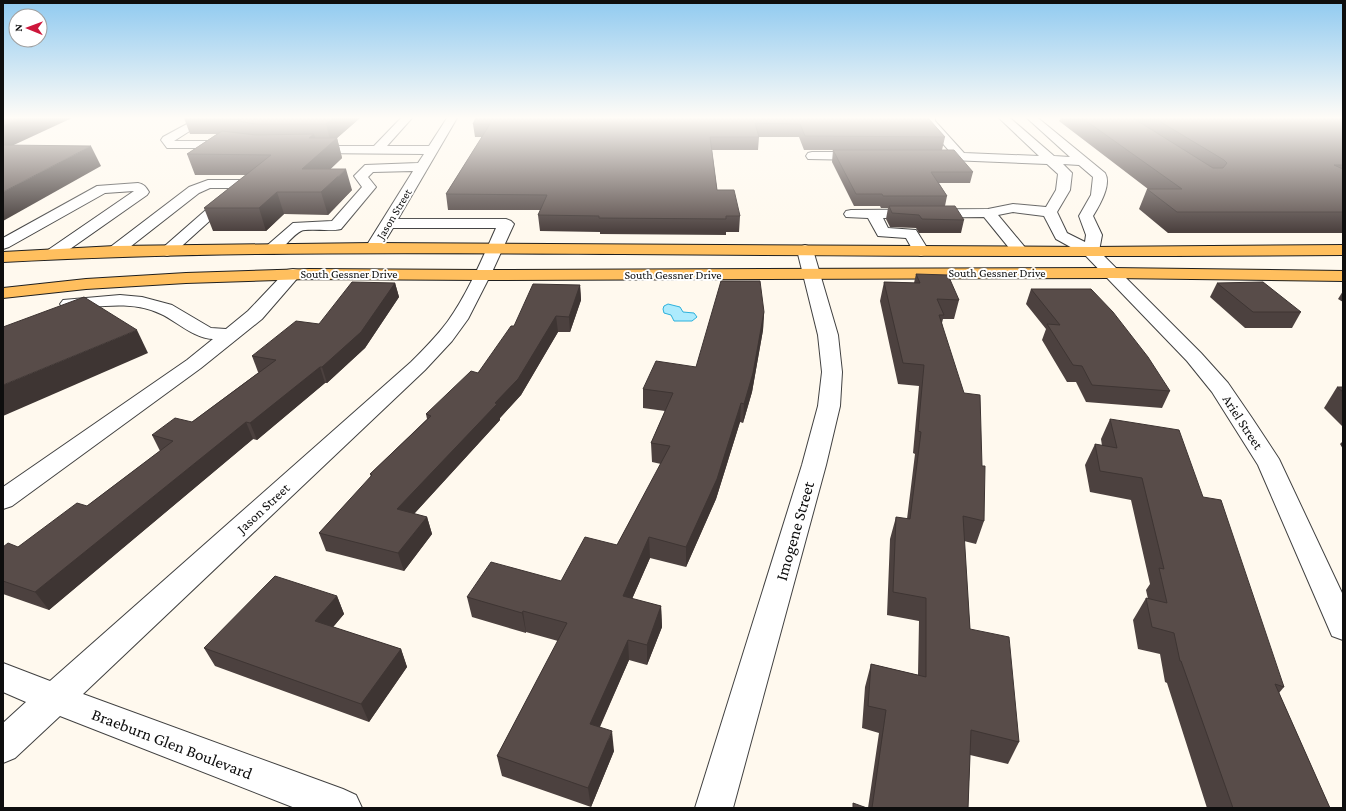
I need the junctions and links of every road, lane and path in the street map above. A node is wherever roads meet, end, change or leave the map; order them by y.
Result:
1 (429, 156) edge
2 (812, 156) dead end
3 (874, 156) edge
4 (913, 156) edge
5 (960, 156) joint
6 (1047, 156) edge
7 (1078, 156) edge
8 (1051, 159) junction
9 (1084, 161) junction
10 (422, 167) junction
11 (1050, 212) junction
12 (988, 213) junction
13 (850, 214) dead end
14 (873, 214) junction
15 (389, 223) junction
16 (25, 232) junction
17 (84, 232) junction
18 (3, 244) edge
19 (373, 248) junction
20 (272, 249) junction
21 (496, 249) junction
22 (1343, 250) edge
23 (115, 251) junction
24 (167, 251) junction
25 (921, 251) junction
26 (1020, 251) junction
27 (1091, 252) junction
28 (54, 253) junction
29 (3, 257) edge
30 (808, 262) junction
31 (1112, 273) junction
32 (293, 274) junction
33 (482, 275) junction
34 (1343, 276) edge
35 (86, 284) junction
36 (3, 293) edge
37 (230, 335) junction
38 (3, 500) edge
39 (1343, 627) edge
40 (3, 677) edge
41 (55, 699) junction
42 (3, 746) edge
43 (343, 808) edge
44 (714, 808) edge

1 - 10 street, Jason Street
2 - 3 street
4 - 5 street
5 - 8 street
6 - 8 street
7 - 9 street
8 - 9 street
8 - 11 street
9 - 27 street
10 - 15 street, Jason Street
10 - 20 street
11 - 12 street
11 - 27 street, Ariel Street
12 - 14 street
12 - 26 street
13 - 14 street
14 - 25 street
15 - 19 street, Jason Street
15 - 21 street, Jason Street
16 - 17 street
16 - 17 street
16 - 18 street
17 - 28 street
19 - 20 main road, South Gessner Drive
19 - 21 main road, South Gessner Drive
20 - 24 main road, South Gessner Drive
21 - 30 main road, South Gessner Drive
21 - 33 street, Jason Street
22 - 27 main road, South Gessner Drive
23 - 24 main road, South Gessner Drive
23 - 24 street
23 - 28 main road, South Gessner Drive
23 - 35 main road
25 - 26 main road, South Gessner Drive
25 - 30 main road, South Gessner Drive
26 - 27 main road, South Gessner Drive
27 - 31 street, Ariel Street
28 - 29 main road, South Gessner Drive
30 - 31 main road, South Gessner Drive
30 - 33 main road, South Gessner Drive
30 - 44 street, Imogene Street
31 - 34 main road, South Gessner Drive
31 - 39 street, Ariel Street
32 - 33 main road, South Gessner Drive
32 - 35 main road, South Gessner Drive
32 - 37 street
33 - 41 street, Jason Street
35 - 36 main road, South Gessner Drive
35 - 37 street
37 - 38 street
40 - 41 street, Braeburn Glen Boulevard
41 - 42 street, Jason Street
41 - 43 street, Braeburn Glen Boulevard

